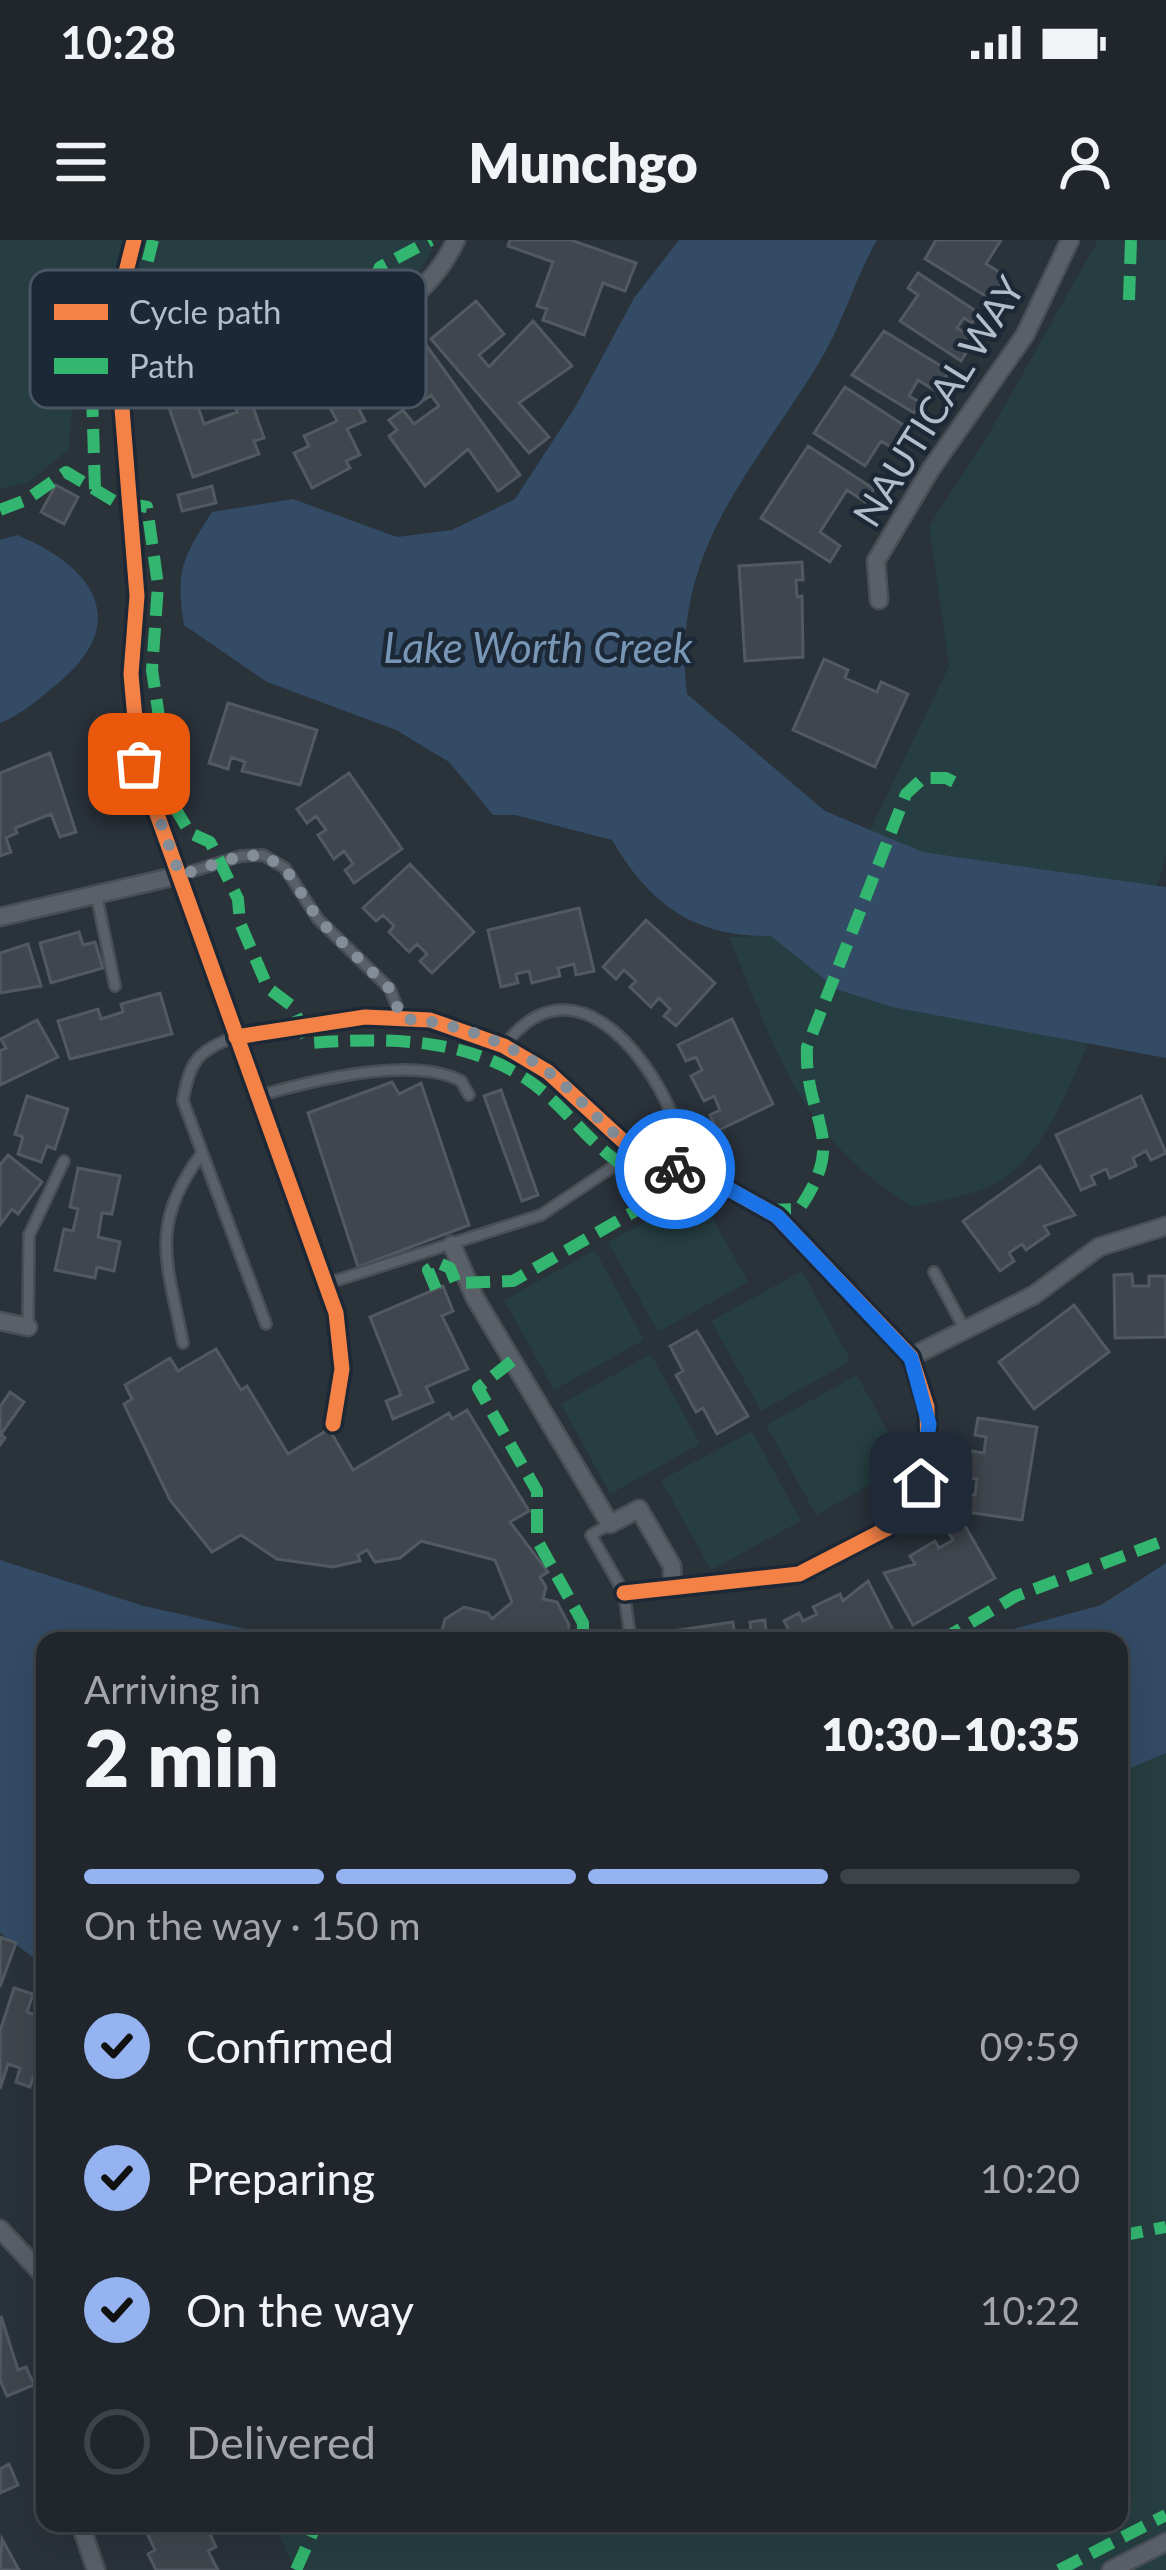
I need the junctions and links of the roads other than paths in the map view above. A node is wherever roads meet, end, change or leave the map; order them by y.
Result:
1 (134, 240) edge
2 (456, 240) edge
3 (1070, 240) edge
4 (126, 270) edge
5 (426, 286) edge
6 (122, 408) edge
7 (879, 600) dead end
8 (180, 875) junction
9 (96, 893) junction
10 (0, 917) edge
11 (116, 986) dead end
12 (402, 1019) junction
13 (236, 1037) junction
14 (504, 1046) junction
15 (469, 1095) dead end
16 (258, 1096) junction
17 (635, 1152) junction
18 (202, 1153) junction
19 (64, 1161) dead end
20 (684, 1172) junction
21 (1166, 1226) edge
22 (452, 1245) junction
23 (934, 1272) dead end
24 (326, 1284) junction
25 (0, 1321) edge
26 (266, 1324) dead end
27 (28, 1327) joint
28 (965, 1330) junction
29 (183, 1343) dead end
30 (911, 1358) junction
31 (333, 1424) dead end
32 (610, 1524) junction
33 (673, 1586) junction
34 (624, 1593) junction
35 (630, 1632) edge
36 (0, 2229) edge
37 (36, 2267) edge
38 (83, 2532) edge
39 (1166, 2542) edge
40 (96, 2570) edge
41 (1111, 2570) edge

1 - 4 street
2 - 5 street
3 - 7 street, NAUTICAL WAY
6 - 8 street
8 - 9 street
8 - 12 lane
8 - 13 street
9 - 10 street
9 - 11 lane
12 - 13 street
12 - 14 street
13 - 16 street
13 - 18 lane
14 - 17 street
14 - 20 lane
15 - 16 lane
16 - 24 street
17 - 20 street
17 - 22 lane
18 - 26 lane
18 - 29 lane
19 - 27 lane
20 - 30 street
21 - 28 street
22 - 24 lane
22 - 32 street
23 - 28 lane
24 - 31 street
25 - 27 street
28 - 30 street
30 - 33 street
32 - 33 street
32 - 34 lane
33 - 34 street
34 - 35 lane
36 - 37 street
38 - 40 street
39 - 41 street

